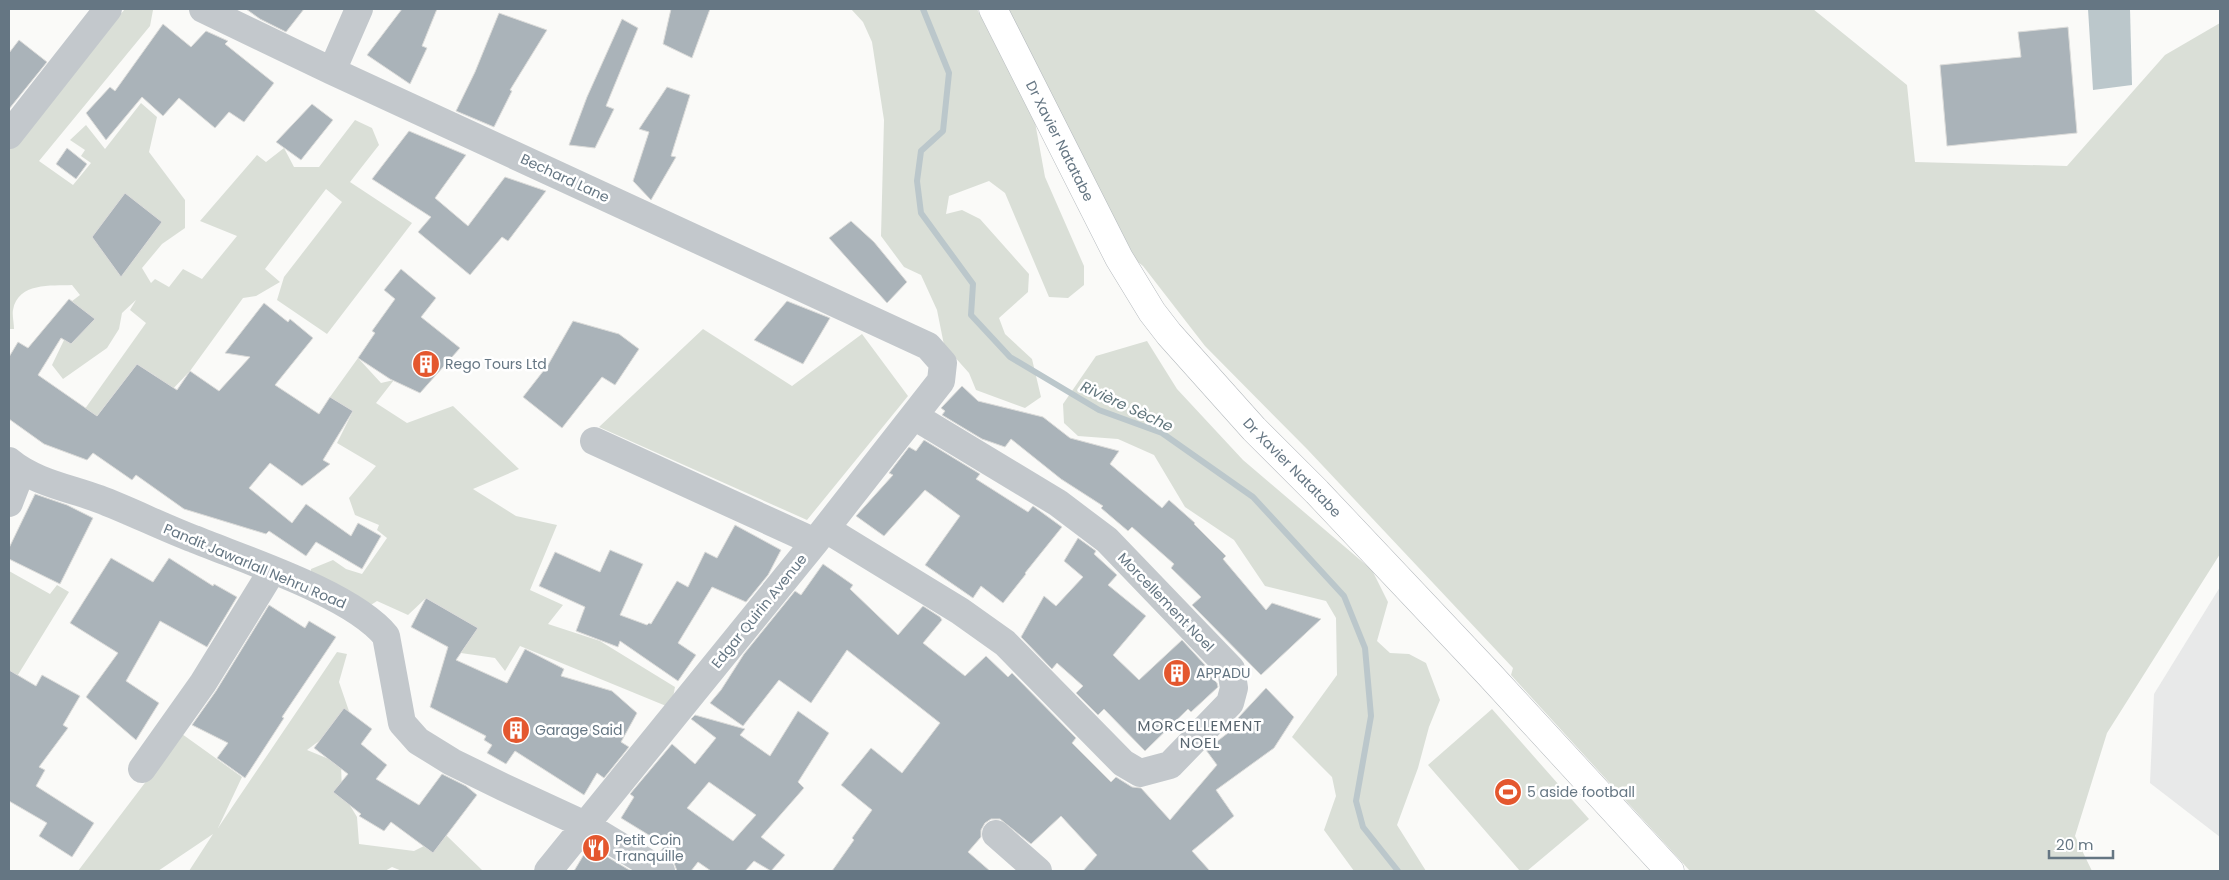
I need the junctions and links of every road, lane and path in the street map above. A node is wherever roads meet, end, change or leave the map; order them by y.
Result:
1 (108, 9) edge
2 (203, 9) edge
3 (360, 9) edge
4 (993, 9) edge
5 (332, 71) junction
6 (9, 135) edge
7 (928, 346) joint
8 (914, 416) junction
9 (594, 441) dead end
10 (15, 467) edge
11 (9, 503) edge
12 (821, 536) junction
13 (272, 571) junction
14 (142, 770) dead end
15 (585, 825) junction
16 (996, 834) dead end
17 (548, 871) edge
18 (661, 871) edge
19 (1038, 871) edge
20 (1670, 871) edge

1 - 6 street
2 - 5 street, Bechard Lane
3 - 5 street
4 - 20 main road, Dr Xavier Natatabe
5 - 7 street, Bechard Lane
7 - 8 street, Edgar Quirin Avenue
8 - 12 street, Edgar Quirin Avenue
8 - 12 street, Morcellement Noel
9 - 12 street, Morcellement Noel
10 - 11 street
10 - 13 street, Pandit Jawarlall Nehru Road
12 - 15 street, Edgar Quirin Avenue
13 - 14 street
13 - 15 street, Pandit Jawarlall Nehru Road
15 - 17 street, Edgar Quirin Avenue
15 - 18 street, Pandit Jawarlall Nehru Road
16 - 19 street

